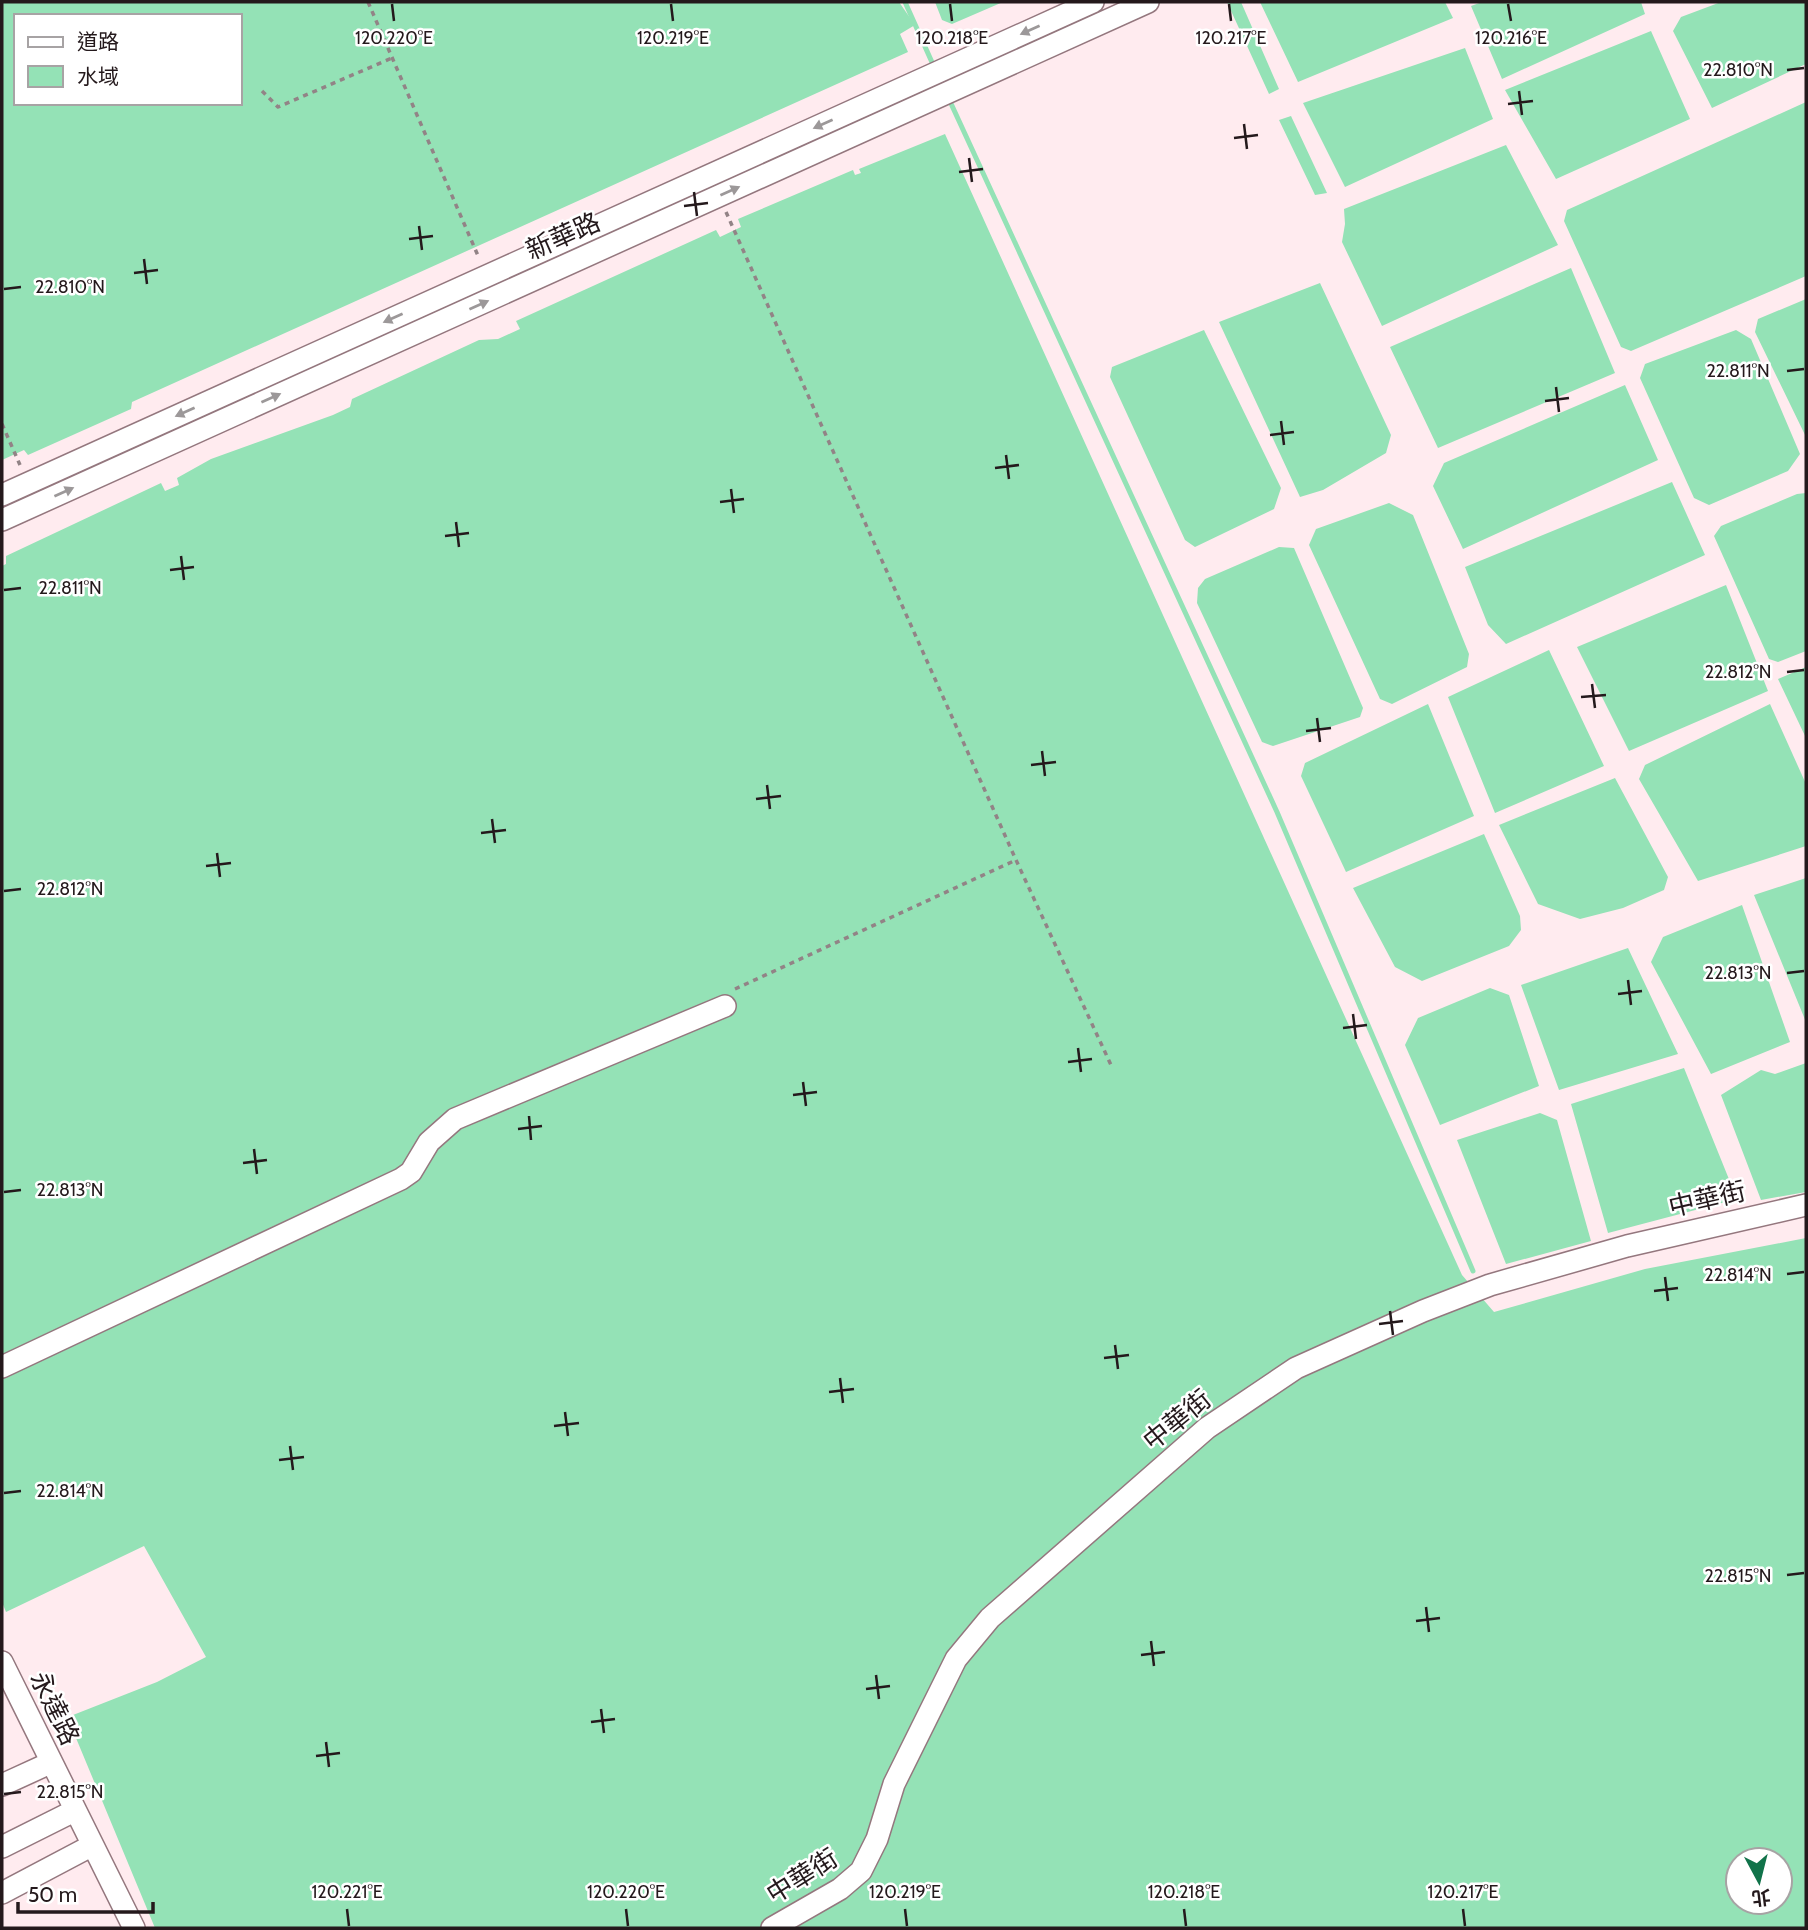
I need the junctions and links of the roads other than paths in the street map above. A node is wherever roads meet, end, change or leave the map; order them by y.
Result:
1 (1093, 2) edge
2 (1148, 2) edge
3 (2, 495) edge
4 (2, 520) edge
5 (725, 1006) dead end
6 (1806, 1205) edge
7 (2, 1367) edge
8 (2, 1662) edge
9 (50, 1763) junction
10 (2, 1785) edge
11 (74, 1811) junction
12 (91, 1846) junction
13 (2, 1847) edge
14 (2, 1893) edge
15 (134, 1928) edge
16 (772, 1928) edge

1 -> 3 street, 新華路
4 -> 2 street, 新華路
5 - 7 street
6 - 16 street, 中華街
8 - 9 street, 永達路
9 - 10 street
9 - 11 street, 永達路
11 - 12 street, 永達路
11 - 13 street
12 - 14 street
12 - 15 street, 永達路

